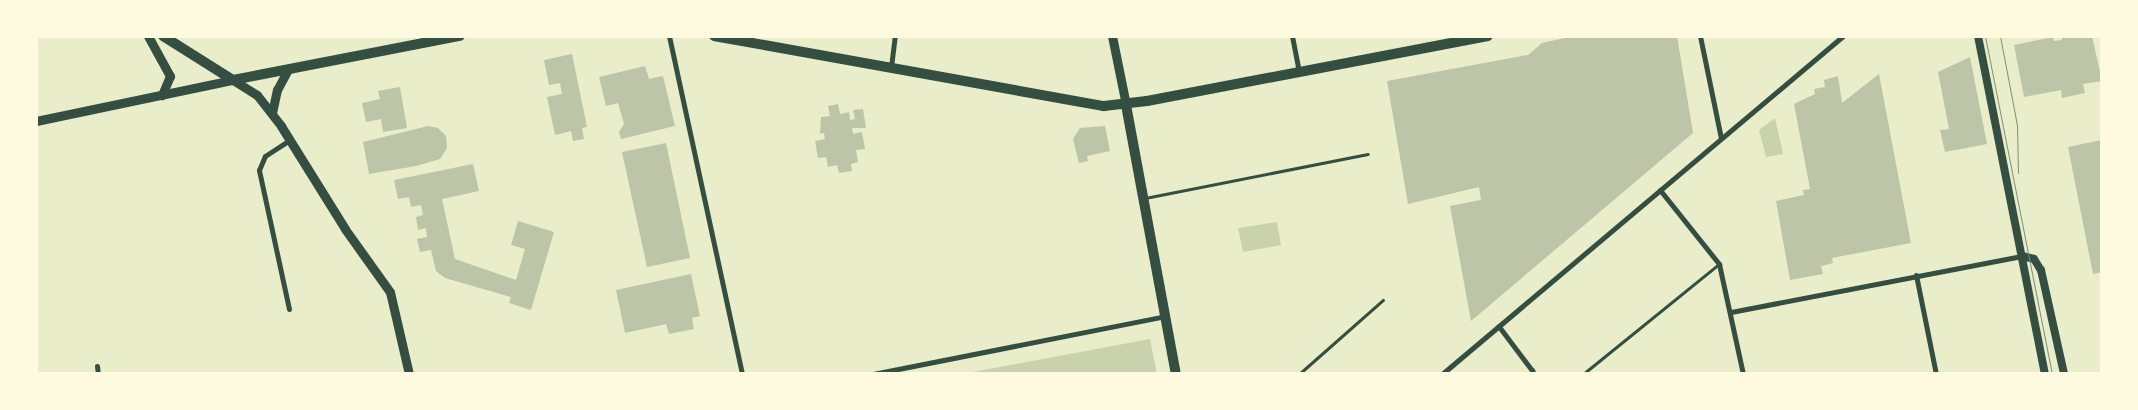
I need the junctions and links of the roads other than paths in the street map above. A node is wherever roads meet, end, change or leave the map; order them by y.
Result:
1 (148, 36) edge
2 (163, 36) edge
3 (460, 36) edge
4 (669, 36) edge
5 (714, 36) edge
6 (895, 36) edge
7 (1112, 36) edge
8 (1292, 36) edge
9 (1488, 36) edge
10 (1700, 36) edge
11 (1843, 36) edge
12 (1978, 36) edge
13 (891, 68) junction
14 (288, 69) junction
15 (1300, 72) junction
16 (233, 80) junction
17 (162, 95) junction
18 (1126, 104) junction
19 (272, 113) junction
20 (36, 121) edge
21 (1721, 138) junction
22 (290, 140) junction
23 (1368, 154) dead end
24 (1660, 190) junction
25 (1142, 198) junction
26 (2022, 256) junction
27 (1719, 264) junction
28 (1916, 275) junction
29 (1382, 300) dead end
30 (289, 309) dead end
31 (1731, 312) junction
32 (1165, 316) junction
33 (1499, 326) junction
34 (97, 366) dead end
35 (1533, 372) edge
36 (98, 374) edge
37 (409, 374) edge
38 (742, 374) edge
39 (873, 374) edge
40 (1176, 374) edge
41 (1299, 374) edge
42 (1442, 374) edge
43 (1582, 374) edge
44 (1742, 374) edge
45 (1936, 374) edge
46 (2045, 374) edge
47 (2064, 374) edge

1 - 17 main road
2 - 16 main road
3 - 14 main road
4 - 38 street
5 - 13 main road
6 - 13 street
7 - 18 main road
8 - 15 street
9 - 15 main road
10 - 21 street
11 - 21 street
12 - 26 street
13 - 18 main road
14 - 16 main road
14 - 19 main road
15 - 18 main road
16 - 17 main road
16 - 19 main road
17 - 20 main road
18 - 25 main road
19 - 22 main road
21 - 24 street
22 - 30 street
22 - 37 main road
23 - 25 lane
24 - 27 street
24 - 33 street
25 - 32 main road
26 - 28 street
26 - 46 street
26 - 47 street
27 - 31 street
27 - 43 lane
28 - 31 street
28 - 45 street
29 - 41 lane
31 - 44 street
32 - 39 street
32 - 40 main road
33 - 35 street
33 - 42 street
34 - 36 street

